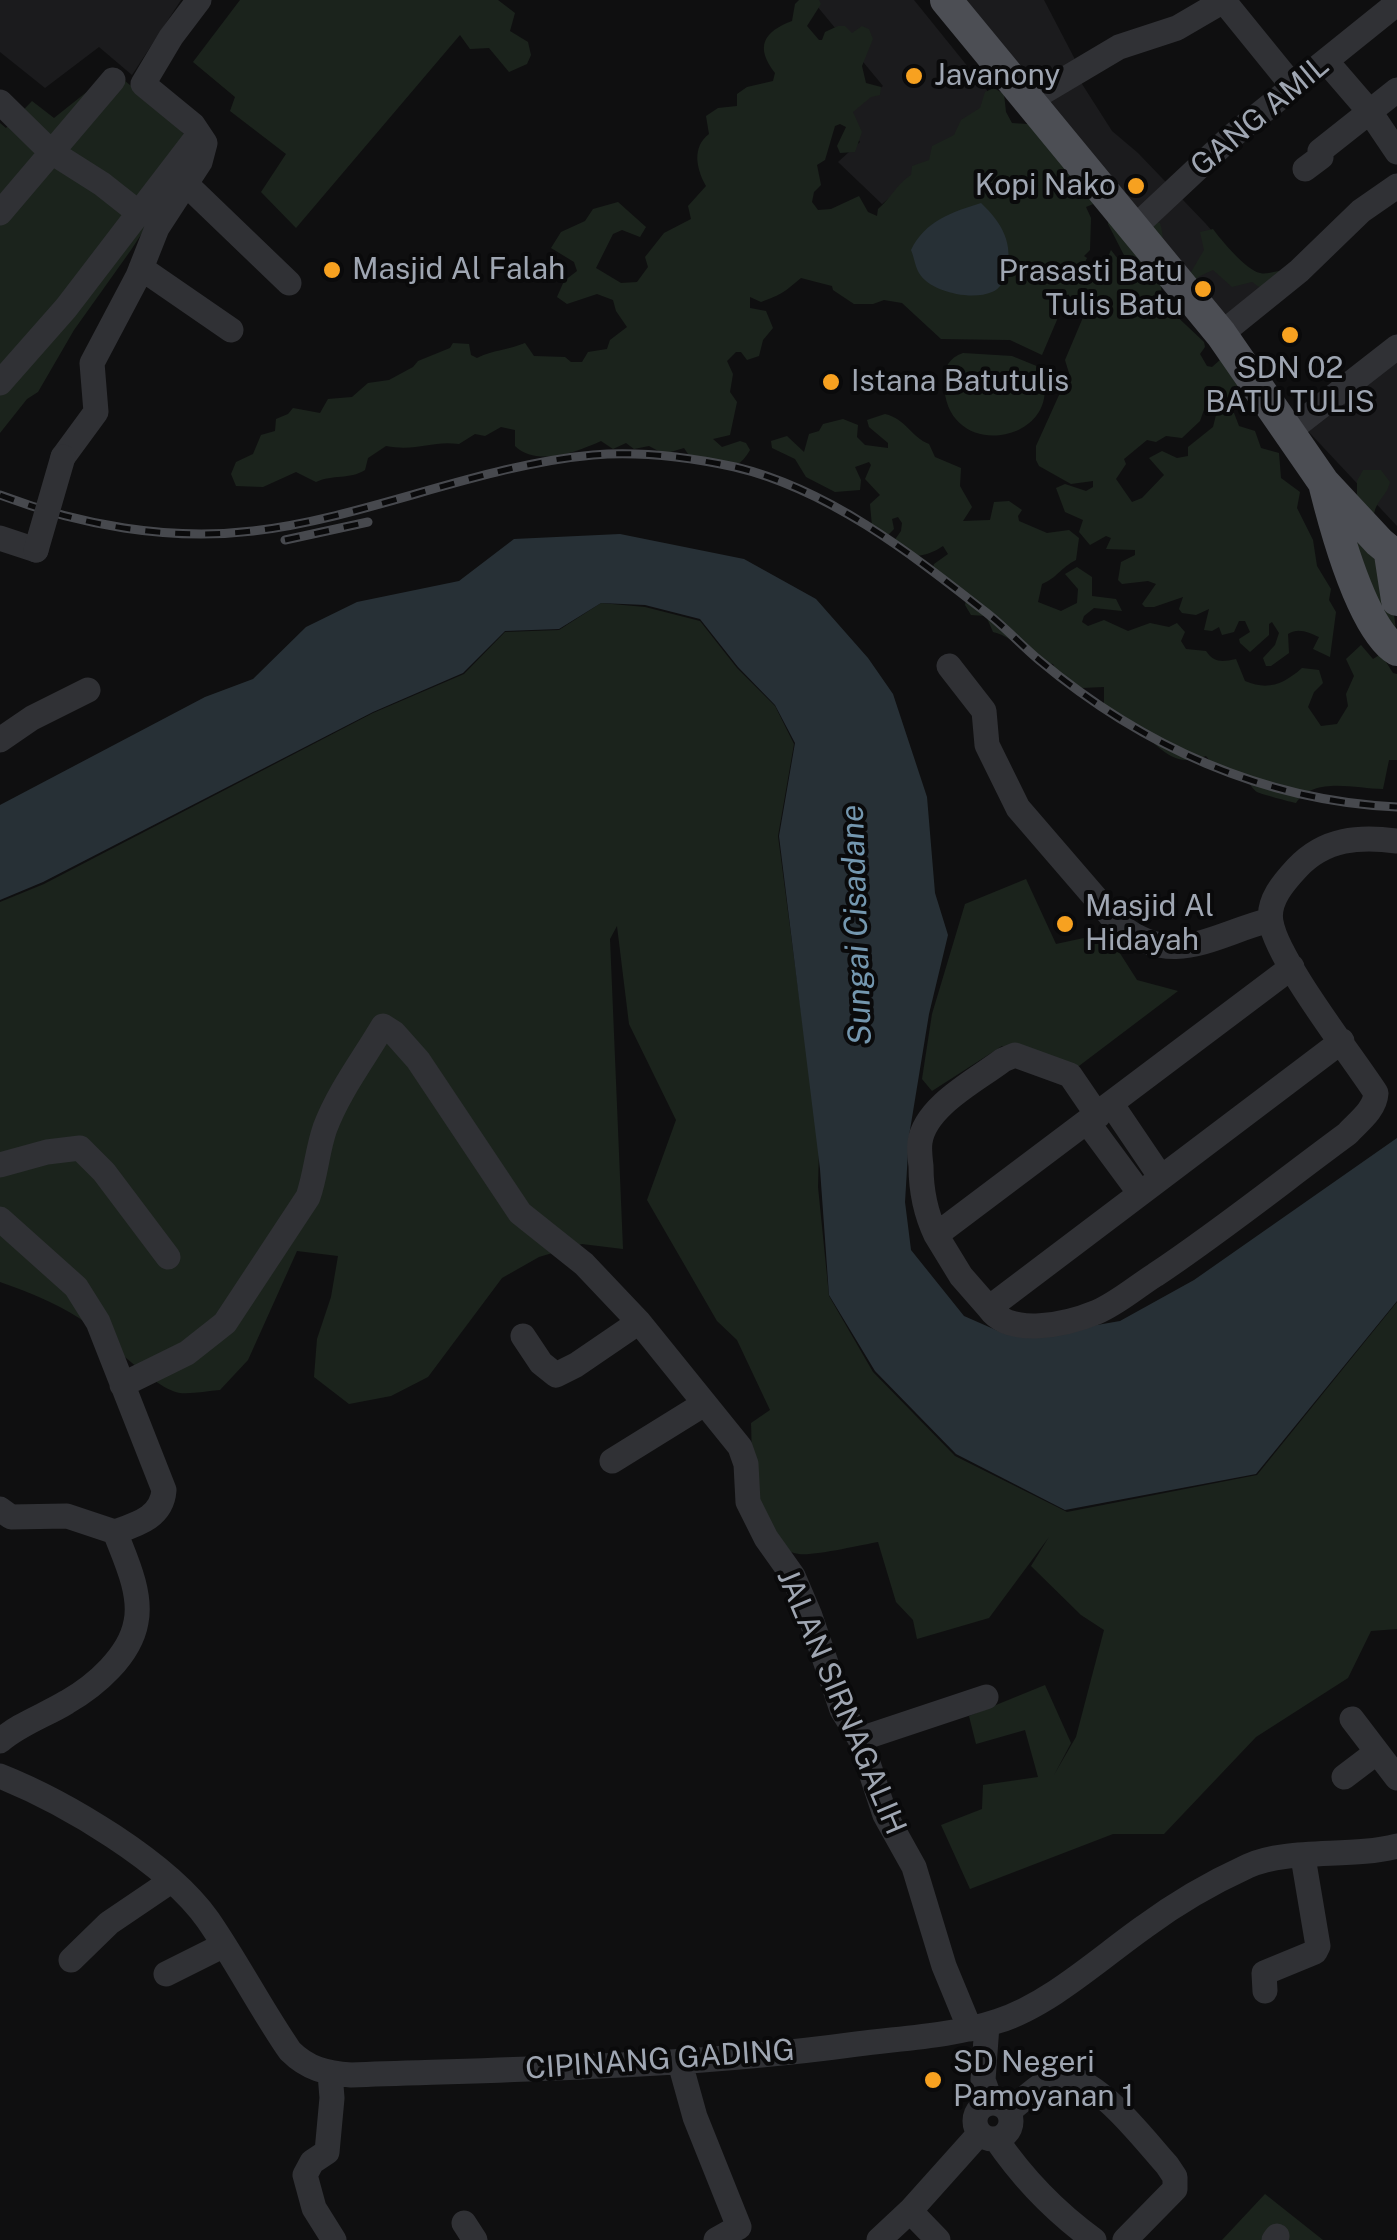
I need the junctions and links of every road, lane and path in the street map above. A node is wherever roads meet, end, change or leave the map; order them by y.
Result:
1 (199, 0) edge
2 (946, 0) edge
3 (1224, 0) edge
4 (1381, 8) edge
5 (1326, 61) junction
6 (113, 80) dead end
7 (1292, 85) junction
8 (1397, 90) edge
9 (1028, 101) junction
10 (0, 102) edge
11 (1370, 112) junction
12 (193, 142) dead end
13 (50, 151) junction
14 (1397, 152) edge
15 (1305, 170) dead end
16 (186, 184) junction
17 (1397, 186) edge
18 (0, 214) edge
19 (140, 214) junction
20 (1134, 228) junction
21 (141, 268) junction
22 (289, 283) dead end
23 (231, 330) dead end
24 (1221, 334) junction
25 (1397, 348) edge
26 (0, 383) edge
27 (1288, 432) junction
28 (1324, 483) junction
29 (0, 538) edge
30 (1394, 556) edge
31 (1397, 600) edge
32 (1397, 650) edge
33 (949, 666) dead end
34 (88, 690) dead end
35 (0, 740) edge
36 (1397, 841) edge
37 (1270, 920) junction
38 (1292, 967) junction
39 (1342, 1042) junction
40 (1099, 1115) junction
41 (0, 1166) edge
42 (1160, 1176) junction
43 (1138, 1192) junction
44 (0, 1219) edge
45 (936, 1235) junction
46 (168, 1257) dead end
47 (989, 1308) junction
48 (638, 1322) junction
49 (523, 1336) dead end
50 (122, 1385) junction
51 (704, 1404) junction
52 (612, 1461) dead end
53 (0, 1509) edge
54 (115, 1532) junction
55 (986, 1697) dead end
56 (1352, 1719) dead end
57 (860, 1739) junction
58 (0, 1741) edge
59 (1377, 1752) junction
60 (0, 1776) edge
61 (1344, 1778) dead end
62 (1397, 1778) edge
63 (1397, 1846) edge
64 (1303, 1857) junction
65 (170, 1882) junction
66 (224, 1945) junction
67 (71, 1960) dead end
68 (166, 1974) dead end
69 (1266, 1991) dead end
70 (978, 2027) junction
71 (680, 2063) junction
72 (330, 2074) junction
73 (1000, 2106) junction
74 (988, 2136) junction
75 (910, 2211) junction
76 (334, 2240) edge
77 (716, 2240) edge
78 (879, 2240) edge
79 (938, 2240) edge
80 (1094, 2240) edge
81 (1126, 2240) edge

1 - 16 street
2 - 9 main road
3 - 7 street
3 - 9 street
4 - 5 street, GANG AMIL
5 - 7 street, GANG AMIL
5 - 11 street
6 - 13 street
7 - 20 street, GANG AMIL
8 - 11 street
9 - 20 main road
10 - 13 street
11 - 14 street
11 - 15 street
12 - 19 street
13 - 18 street
13 - 19 street
16 - 21 street
16 - 22 street
17 - 24 street
19 - 26 street
20 - 24 main road
21 - 23 street
21 - 29 street, bridge
24 - 27 main road
25 - 27 street
27 - 28 main road
28 - 30 main road
28 - 32 main road
30 - 31 main road
33 - 37 street
34 - 35 street
36 - 37 street
37 - 38 street
38 - 39 street
38 - 40 street
39 - 42 street
39 - 47 street
40 - 42 street
40 - 43 street
40 - 45 street
40 - 45 street
41 - 46 street
42 - 43 street
43 - 47 street
44 - 50 street
45 - 47 street
48 - 49 street
48 - 50 street, JALAN SIRNAGALIH
48 - 51 street, JALAN SIRNAGALIH
50 - 54 street
51 - 52 street
51 - 57 street, JALAN SIRNAGALIH
53 - 54 street
54 - 58 street
55 - 57 street
56 - 59 street
57 - 70 street, JALAN SIRNAGALIH
59 - 61 street
59 - 62 street
60 - 65 street
63 - 64 street, CIPINANG GADING
64 - 69 street
64 - 70 street, CIPINANG GADING
65 - 66 street
65 - 67 street
66 - 68 street
66 - 72 street
70 - 71 street, CIPINANG GADING
70 - 73 street
71 - 72 street, CIPINANG GADING
71 - 77 street
72 - 76 street
73 - 74 street
73 - 81 street
74 - 75 street
74 - 80 street
75 - 78 street
75 - 79 street

